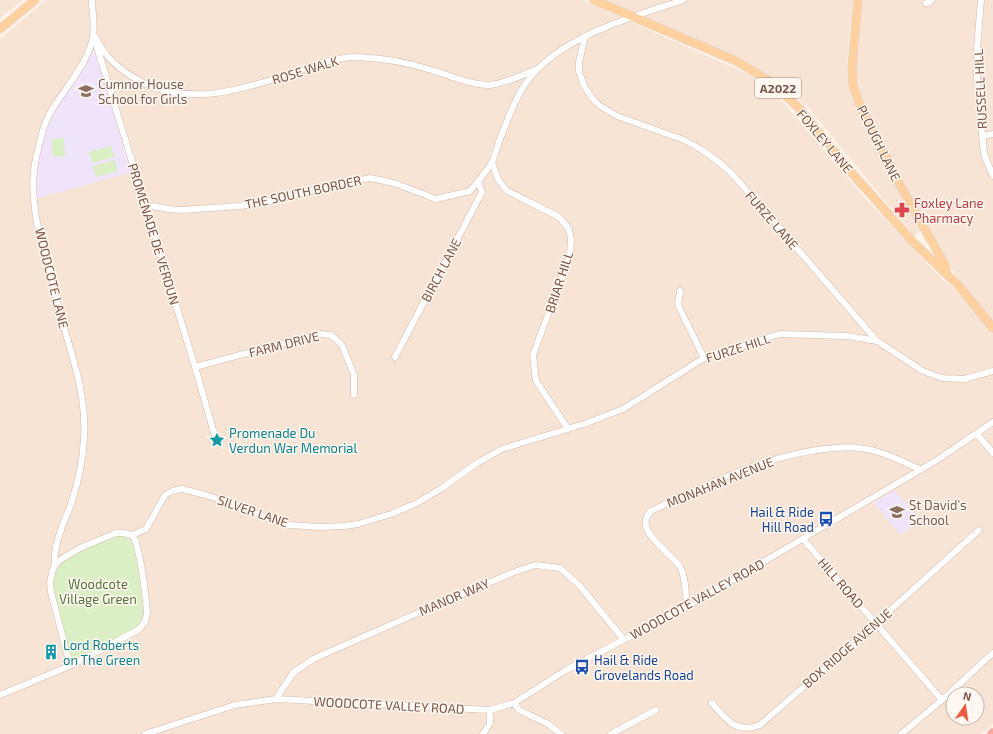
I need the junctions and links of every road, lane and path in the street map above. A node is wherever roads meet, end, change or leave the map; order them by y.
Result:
1 (35, 0) edge
2 (92, 0) edge
3 (594, 0) edge
4 (683, 0) edge
5 (858, 0) edge
6 (981, 0) edge
7 (632, 16) junction
8 (0, 29) edge
9 (94, 35) junction
10 (585, 36) junction
11 (536, 70) junction
12 (993, 134) edge
13 (982, 136) junction
14 (492, 162) junction
15 (993, 176) edge
16 (478, 181) junction
17 (146, 205) junction
18 (947, 274) junction
19 (680, 291) dead end
20 (993, 328) edge
21 (878, 341) junction
22 (395, 357) dead end
23 (704, 358) junction
24 (195, 367) junction
25 (993, 371) edge
26 (354, 395) dead end
27 (993, 422) edge
28 (568, 429) junction
29 (214, 433) dead end
30 (977, 434) junction
31 (993, 453) edge
32 (921, 470) junction
33 (979, 530) dead end
34 (132, 535) junction
35 (803, 539) junction
36 (55, 565) junction
37 (688, 606) junction
38 (876, 623) junction
39 (624, 640) junction
40 (993, 653) edge
41 (72, 665) junction
42 (0, 695) edge
43 (276, 699) junction
44 (942, 700) junction
45 (712, 703) dead end
46 (514, 704) junction
47 (490, 710) junction
48 (656, 710) dead end
49 (145, 734) edge
50 (483, 734) edge
51 (561, 734) edge
52 (611, 734) edge
53 (901, 734) edge

1 - 8 main road
2 - 9 street, WOODCOTE LANE
3 - 7 main road, FOXLEY LANE / A2022
4 - 7 street, THE SOUTH BORDER
5 - 18 main road, PLOUGH LANE
6 - 13 street, RUSSELL HILL
7 - 10 street, THE SOUTH BORDER
7 - 18 main road, FOXLEY LANE / A2022
9 - 11 street, ROSE WALK
9 - 17 street, PROMENADE DE VERDUN
9 - 36 street, WOODCOTE LANE
10 - 11 street, THE SOUTH BORDER
10 - 21 street, FURZE LANE
11 - 14 street, THE SOUTH BORDER
12 - 13 street
13 - 15 street, RUSSELL HILL
14 - 16 street, THE SOUTH BORDER
14 - 28 street, BRIAR HILL
16 - 17 street, THE SOUTH BORDER
16 - 22 street, BIRCH LANE
17 - 24 street, PROMENADE DE VERDUN
18 - 20 main road, FOXLEY LANE / A2022
19 - 23 street
21 - 23 street, FURZE HILL
21 - 25 street, FURZE LANE
23 - 28 street, FURZE HILL
24 - 26 street, FARM DRIVE
24 - 29 street, PROMENADE DE VERDUN
27 - 30 street, WOODCOTE VALLEY ROAD
28 - 34 street, SILVER LANE
30 - 31 street
30 - 32 street, WOODCOTE VALLEY ROAD
32 - 35 street, WOODCOTE VALLEY ROAD
32 - 37 street, MONAHAN AVENUE
33 - 38 street, BOX RIDGE AVENUE
34 - 36 street
34 - 41 street
35 - 37 street, WOODCOTE VALLEY ROAD
35 - 38 street, HILL ROAD
36 - 41 street, WOODCOTE LANE
37 - 39 street, WOODCOTE VALLEY ROAD
38 - 44 street, HILL ROAD
38 - 45 street, BOX RIDGE AVENUE
39 - 43 street, MANOR WAY
39 - 46 street, WOODCOTE VALLEY ROAD
40 - 44 street
41 - 42 street
43 - 47 street, WOODCOTE VALLEY ROAD
43 - 49 street, WOODCOTE VALLEY ROAD
44 - 53 street
46 - 47 street, WOODCOTE VALLEY ROAD
46 - 51 street
47 - 50 street
48 - 52 street

